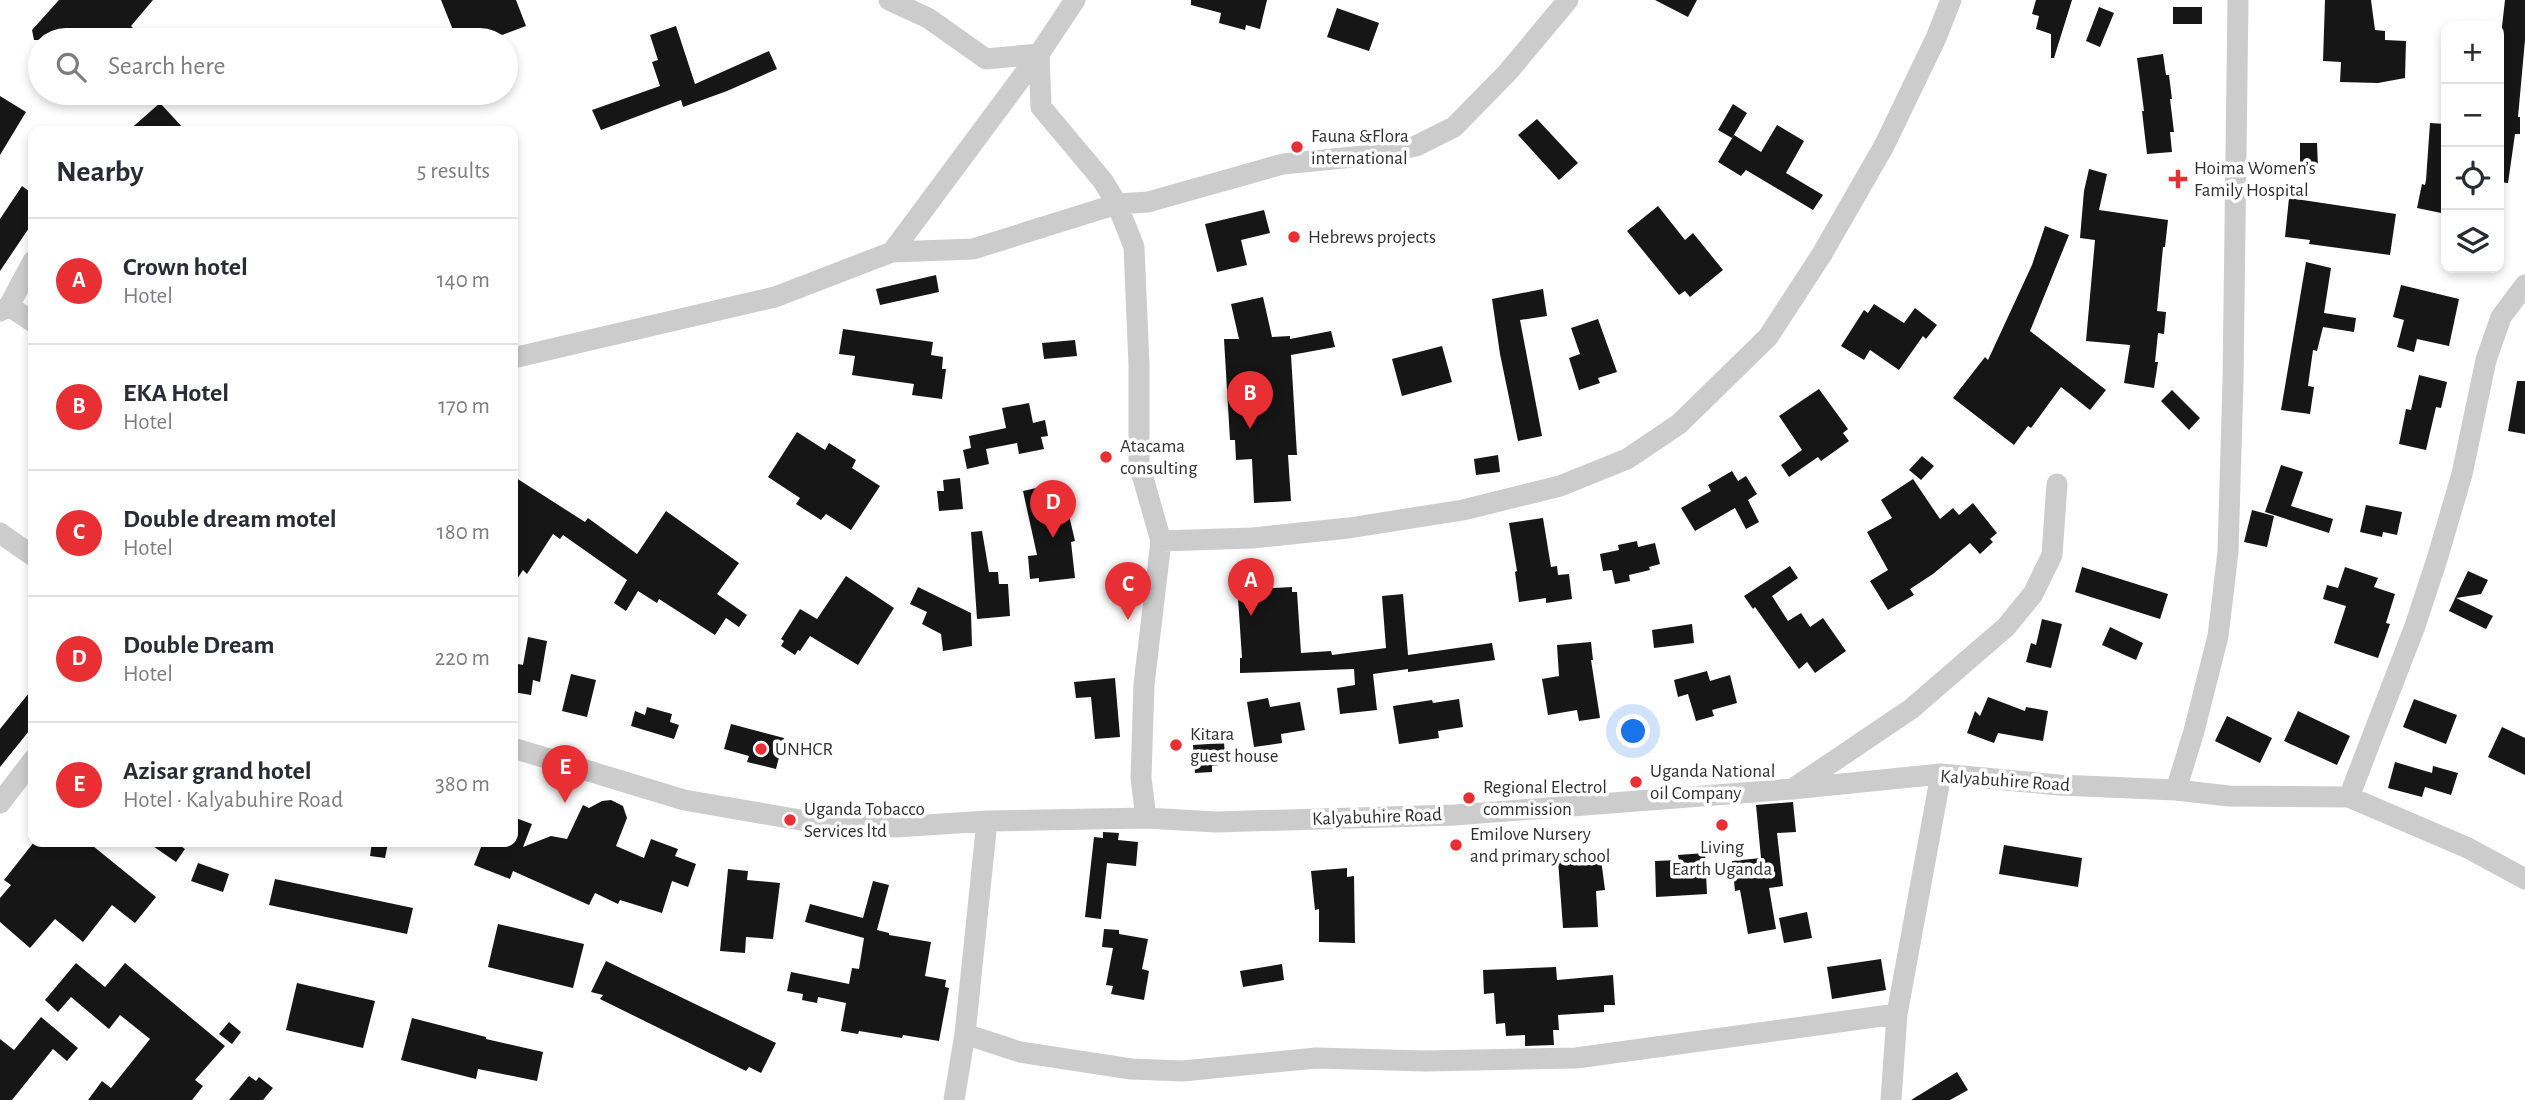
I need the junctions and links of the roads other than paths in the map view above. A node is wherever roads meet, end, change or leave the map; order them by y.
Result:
1 (889, 0) edge
2 (1075, 0) edge
3 (1568, 0) edge
4 (1951, 0) edge
5 (2238, 0) edge
6 (1039, 54) junction
7 (1117, 204) junction
8 (892, 252) junction
9 (28, 269) edge
10 (2525, 285) edge
11 (4, 309) edge
12 (28, 320) edge
13 (518, 357) edge
14 (2057, 484) dead end
15 (0, 533) edge
16 (1161, 541) junction
17 (28, 553) edge
18 (518, 750) edge
19 (28, 767) edge
20 (1941, 774) junction
21 (1792, 789) junction
22 (2176, 790) junction
23 (2349, 797) junction
24 (0, 803) edge
25 (1146, 818) junction
26 (987, 821) junction
27 (2525, 879) edge
28 (1897, 1014) junction
29 (965, 1034) junction
30 (954, 1100) edge
31 (1891, 1100) edge

1 - 6 street
2 - 6 street
3 - 7 street
4 - 16 street
5 - 22 street
6 - 7 street
6 - 8 street
7 - 8 street
7 - 16 street
8 - 13 street
9 - 11 street
10 - 23 street
11 - 12 street
14 - 21 street
15 - 17 street
16 - 25 street
18 - 26 street, Kalyabuhire Road
19 - 24 street
20 - 21 street, Kalyabuhire Road
20 - 22 street, Kalyabuhire Road
20 - 28 street
21 - 25 street, Kalyabuhire Road
22 - 23 street, Kalyabuhire Road
23 - 27 street, Kalyabuhire Road
25 - 26 street, Kalyabuhire Road
26 - 29 street
28 - 29 street
28 - 31 street
29 - 30 street

